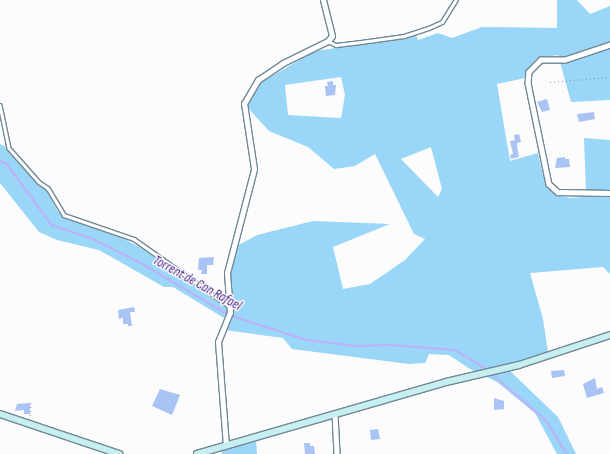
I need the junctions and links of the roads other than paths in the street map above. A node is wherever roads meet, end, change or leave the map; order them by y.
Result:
1 (323, 0) edge
2 (456, 0) edge
3 (328, 41) junction
4 (610, 45) edge
5 (0, 105) edge
6 (610, 193) edge
7 (229, 306) junction
8 (610, 335) edge
9 (0, 414) edge
10 (335, 414) junction
11 (226, 446) junction
12 (119, 454) edge
13 (197, 454) edge
14 (337, 454) edge

1 - 3 street
2 - 3 lane
3 - 7 street
4 - 6 street
5 - 7 lane
7 - 11 street
8 - 10 street
9 - 12 street
10 - 11 street
10 - 14 street
11 - 13 street

